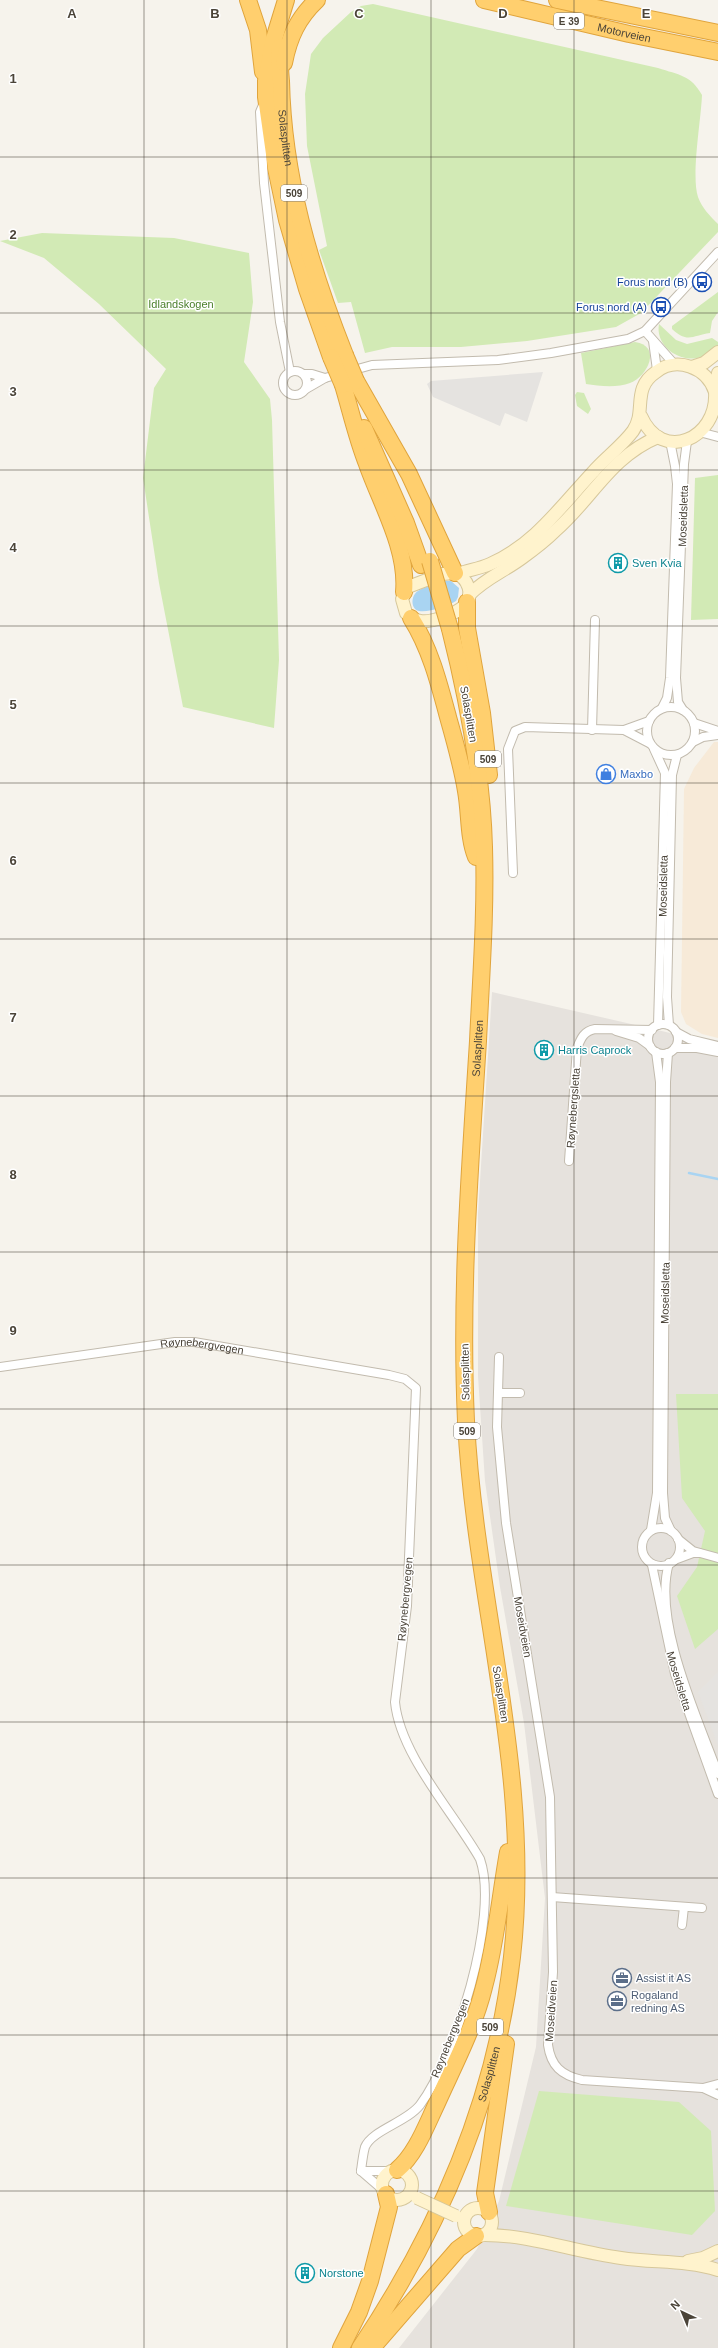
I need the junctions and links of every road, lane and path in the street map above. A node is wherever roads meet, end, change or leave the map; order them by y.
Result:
1 (248, 0) edge
2 (317, 0) edge
3 (484, 0) edge
4 (557, 0) edge
5 (285, 4) edge
6 (718, 33) edge
7 (718, 52) edge
8 (271, 87) junction
9 (718, 252) edge
10 (645, 331) junction
11 (652, 341) junction
12 (718, 352) edge
13 (338, 356) junction
14 (675, 365) junction
15 (692, 367) junction
16 (657, 370) junction
17 (290, 372) junction
18 (718, 373) edge
19 (304, 374) junction
20 (325, 378) junction
21 (349, 383) junction
22 (306, 389) junction
23 (715, 392) junction
24 (717, 415) edge
25 (641, 416) junction
26 (703, 433) junction
27 (658, 437) junction
28 (718, 438) edge
29 (687, 441) junction
30 (670, 442) junction
31 (499, 572) junction
32 (456, 574) junction
33 (404, 592) junction
34 (468, 598) junction
35 (411, 618) junction
36 (595, 620) dead end
37 (446, 630) junction
38 (473, 657) junction
39 (662, 708) junction
40 (683, 710) junction
41 (649, 721) junction
42 (694, 723) junction
43 (592, 730) junction
44 (624, 730) junction
45 (718, 731) edge
46 (718, 735) edge
47 (693, 742) junction
48 (651, 746) junction
49 (677, 755) junction
50 (476, 857) junction
51 (513, 873) dead end
52 (484, 917) junction
53 (669, 1025) junction
54 (655, 1027) junction
55 (608, 1028) junction
56 (676, 1032) junction
57 (718, 1046) edge
58 (653, 1049) junction
59 (672, 1051) junction
60 (718, 1052) edge
61 (569, 1161) dead end
62 (499, 1357) dead end
63 (0, 1367) edge
64 (498, 1393) junction
65 (520, 1393) dead end
66 (651, 1530) junction
67 (672, 1531) junction
68 (678, 1539) junction
69 (702, 1554) junction
70 (718, 1558) edge
71 (676, 1559) junction
72 (669, 1564) junction
73 (652, 1565) junction
74 (718, 1774) edge
75 (718, 1794) edge
76 (508, 1852) junction
77 (552, 1897) junction
78 (684, 1907) junction
79 (702, 1908) dead end
80 (682, 1925) dead end
81 (512, 1954) junction
82 (718, 2084) edge
83 (703, 2088) junction
84 (718, 2095) edge
85 (361, 2171) junction
86 (394, 2171) junction
87 (385, 2192) junction
88 (415, 2195) junction
89 (462, 2215) junction
90 (491, 2216) junction
91 (480, 2236) junction
92 (560, 2247) junction
93 (718, 2251) edge
94 (718, 2255) edge
95 (683, 2262) junction
96 (718, 2264) edge
97 (718, 2270) edge
98 (341, 2348) edge
99 (349, 2348) edge
100 (360, 2348) edge
101 (372, 2348) edge

1 - 8 highway
2 - 8 highway
3 - 7 highway, Motorveien / E 39
4 - 6 highway, Motorveien / E 39
5 - 8 highway, Solasplitten / 509
8 - 13 highway, Solasplitten / 509
8 - 13 highway, Solasplitten / 509
8 - 17 street
9 - 10 street
10 - 11 street
10 - 20 street
11 - 14 street
11 - 16 street
12 - 15 street
13 - 21 highway, 509, bridge
14 - 15 street
14 - 16 street
15 - 23 street
16 - 25 street
17 - 19 street
17 - 22 street
18 - 23 street
19 - 20 street
19 - 22 street
20 - 22 street
21 - 32 highway, 509
21 - 33 highway, 509
21 - 37 highway, Solasplitten / 509, bridge
23 - 24 street
24 - 26 street
25 - 27 street
25 - 32 street
26 - 28 street
26 - 29 street
27 - 30 street
27 - 31 street
29 - 30 street
29 - 40 street, Moseidsletta
30 - 39 street, Moseidsletta
31 - 34 street
31 - 38 street
32 - 33 street
32 - 34 street
33 - 35 street
34 - 35 street
34 - 38 highway, 509
35 - 50 highway, 509
36 - 43 street
37 - 50 highway, Solasplitten / 509
37 - 52 highway, Solasplitten / 509
38 - 52 highway, 509
39 - 40 street
39 - 41 street
40 - 42 street
41 - 44 street
41 - 48 street
42 - 45 street
42 - 47 street
43 - 44 street
43 - 51 street
44 - 48 street
46 - 47 street
47 - 49 street
48 - 49 street
48 - 54 street, Moseidsletta
49 - 53 street, Moseidsletta
50 - 76 highway, Solasplitten / 509
52 - 81 highway, Solasplitten / 509
53 - 54 street
53 - 56 street
54 - 55 street, Røynebergsletta
54 - 58 street
55 - 58 street, Røynebergsletta
55 - 61 street, Røynebergsletta
56 - 57 street
56 - 59 street
58 - 59 street
58 - 66 street, Moseidsletta
59 - 60 street
59 - 67 street, Moseidsletta
62 - 64 street, Moseidveien
63 - 85 street, Røynebergvegen
64 - 65 street
64 - 77 street, Moseidveien
66 - 67 street
66 - 73 street
67 - 68 street
68 - 69 street
68 - 71 street
69 - 70 street
69 - 71 street
71 - 72 street
72 - 73 street
72 - 74 street, Moseidsletta
73 - 75 street, Moseidsletta
76 - 86 highway, 509
76 - 99 highway, Solasplitten / 509
77 - 78 street
77 - 83 street, Moseidveien
78 - 79 street
78 - 80 street
81 - 90 highway, 509
81 - 100 highway, Solasplitten / 509
82 - 83 street
83 - 84 street
85 - 86 street
85 - 87 street
86 - 87 street
86 - 88 street
87 - 88 street
87 - 98 highway
88 - 89 street, bridge
89 - 90 street
89 - 91 street
90 - 91 street
90 - 92 street
91 - 92 street
91 - 101 highway
92 - 95 street
93 - 95 street
94 - 96 street
95 - 97 street

